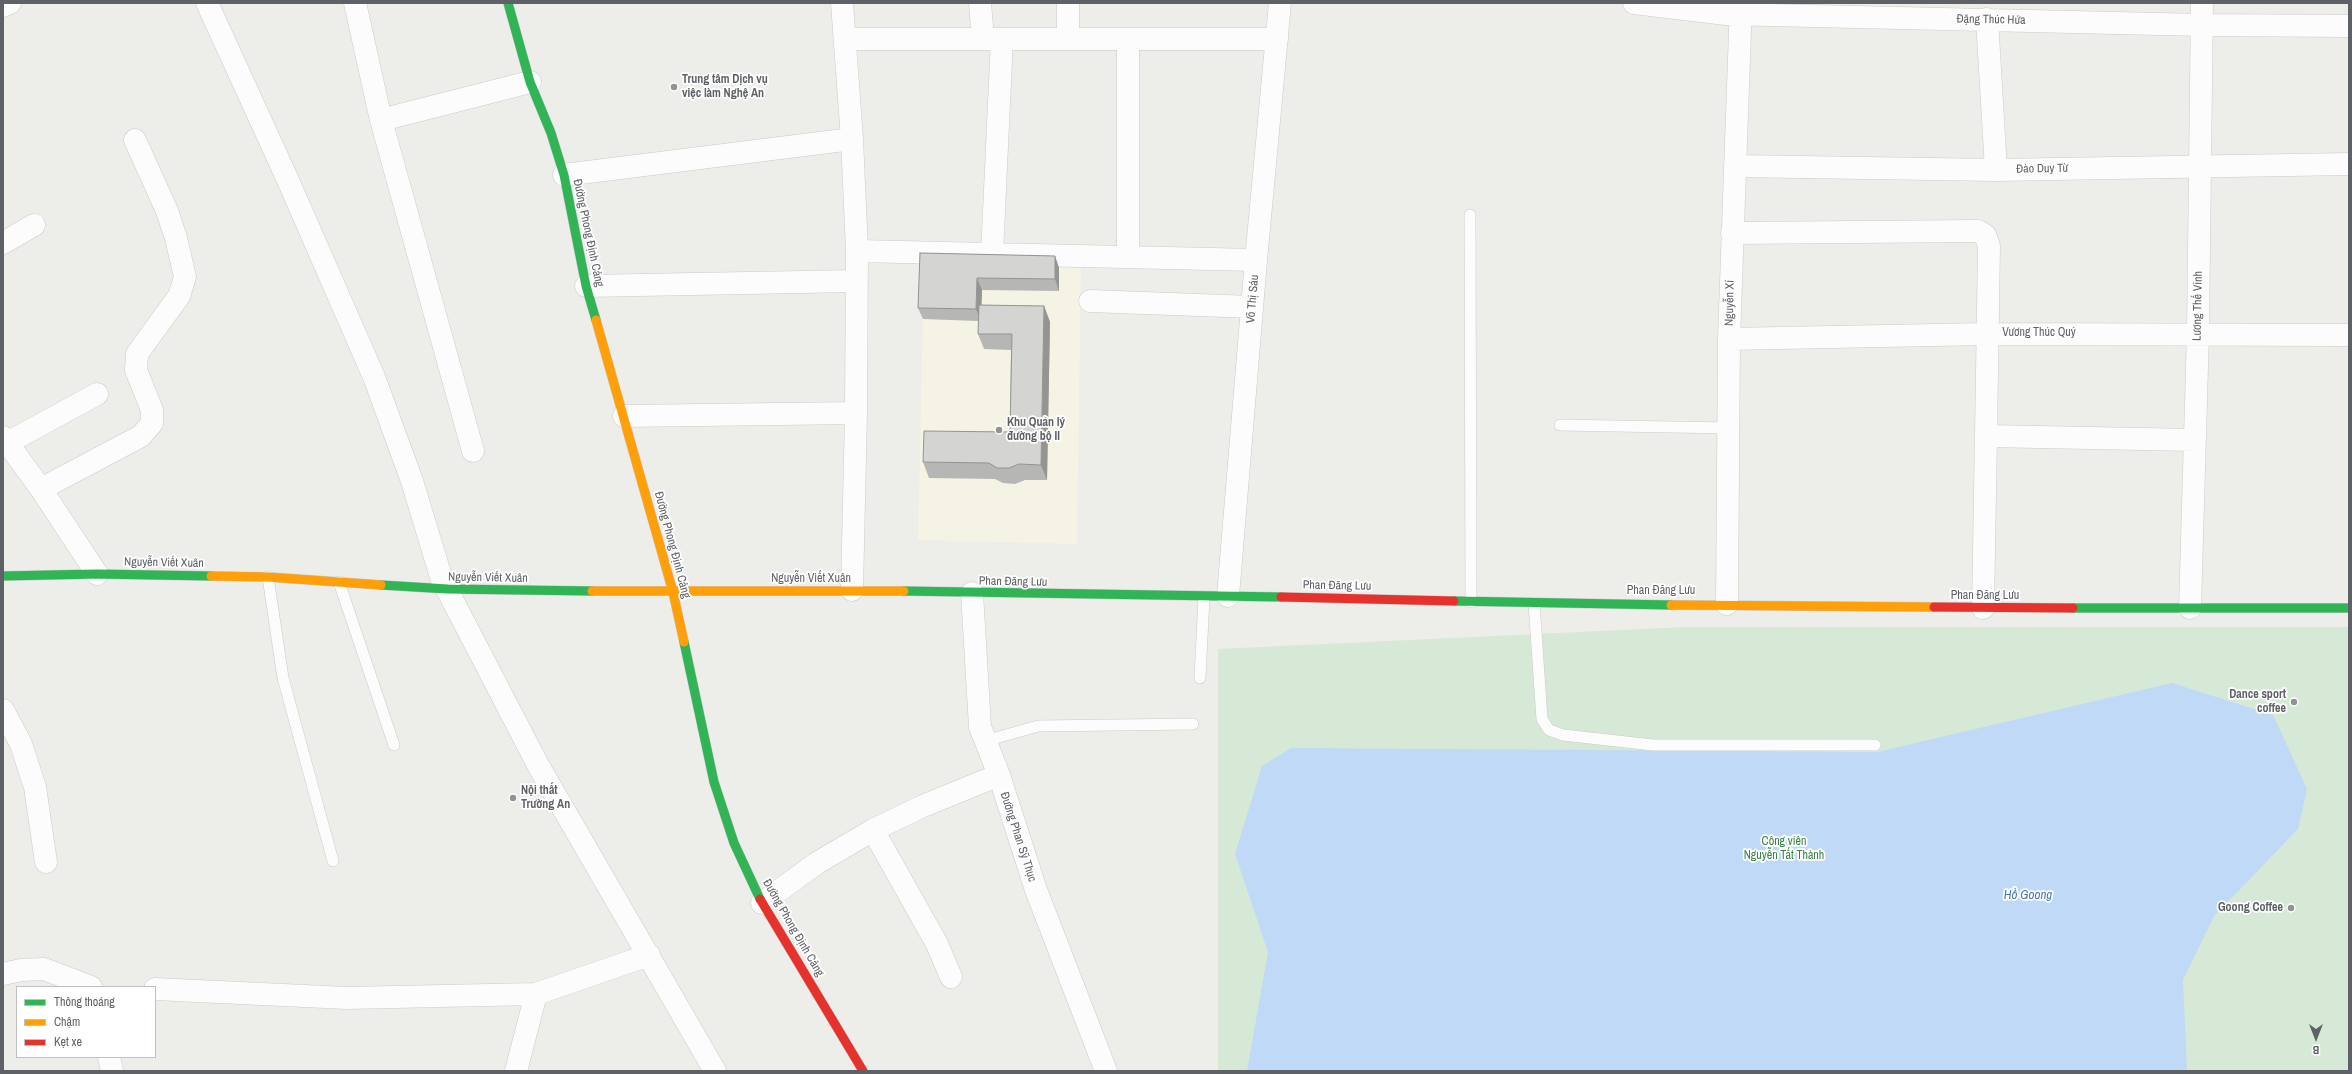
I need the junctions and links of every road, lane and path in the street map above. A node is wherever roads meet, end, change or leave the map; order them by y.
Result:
1 (10, 3) edge
2 (355, 3) edge
3 (508, 3) edge
4 (842, 3) edge
5 (980, 3) edge
6 (1068, 3) edge
7 (1280, 3) edge
8 (1634, 3) edge
9 (2202, 3) edge
10 (214, 4) edge
11 (3, 6) edge
12 (1741, 8) edge
13 (1874, 10) edge
14 (2013, 12) edge
15 (1987, 19) junction
16 (2202, 24) junction
17 (2349, 26) edge
18 (846, 39) junction
19 (992, 39) junction
20 (1068, 39) junction
21 (1128, 39) junction
22 (1277, 39) junction
23 (530, 82) junction
24 (381, 120) junction
25 (852, 139) junction
26 (135, 140) dead end
27 (2349, 164) edge
28 (1735, 166) junction
29 (2200, 166) junction
30 (1996, 170) junction
31 (564, 175) junction
32 (1470, 215) dead end
33 (34, 225) dead end
34 (1732, 233) junction
35 (3, 243) edge
36 (857, 251) junction
37 (992, 254) junction
38 (1128, 257) junction
39 (1256, 260) junction
40 (855, 281) junction
41 (586, 286) junction
42 (1090, 301) dead end
43 (1252, 307) junction
44 (2198, 333) junction
45 (1986, 334) junction
46 (2349, 335) edge
47 (1729, 338) junction
48 (97, 394) dead end
49 (856, 413) junction
50 (624, 416) junction
51 (1560, 425) dead end
52 (1728, 428) junction
53 (1986, 436) junction
54 (5, 440) edge
55 (2194, 440) junction
56 (473, 451) dead end
57 (41, 489) junction
58 (97, 574) junction
59 (3, 576) edge
60 (268, 577) junction
61 (339, 582) junction
62 (448, 589) junction
63 (852, 590) junction
64 (673, 592) junction
65 (972, 593) junction
66 (1228, 596) junction
67 (1204, 597) junction
68 (1472, 602) junction
69 (1534, 603) junction
70 (1727, 604) junction
71 (1983, 608) junction
72 (2190, 608) junction
73 (2349, 608) edge
74 (1200, 678) dead end
75 (3, 710) edge
76 (1193, 724) dead end
77 (985, 741) junction
78 (1875, 744) dead end
79 (394, 745) dead end
80 (999, 775) junction
81 (873, 830) junction
82 (333, 861) dead end
83 (46, 862) dead end
84 (762, 903) junction
85 (649, 955) junction
86 (3, 974) edge
87 (951, 977) dead end
88 (88, 986) edge
89 (156, 989) edge
90 (536, 994) junction
91 (109, 1058) edge
92 (112, 1071) edge
93 (516, 1071) edge
94 (715, 1071) edge
95 (863, 1071) edge
96 (1106, 1071) edge

1 - 11 street
2 - 24 street
3 - 23 street, Đường Phong Định Cảng
4 - 18 street
5 - 19 street
6 - 20 street
7 - 22 street, Võ Thị Sáu
8 - 12 street, Đặng Thúc Hứa
9 - 16 street, Lương Thế Vinh
10 - 62 street
12 - 13 street, Đặng Thúc Hứa
12 - 28 street, Nguyễn Xí
13 - 15 street, Đặng Thúc Hứa
14 - 15 street, Đặng Thúc Hứa
14 - 16 street, Đặng Thúc Hứa
15 - 30 street
16 - 17 street, Đặng Thúc Hứa
16 - 29 street, Lương Thế Vinh
18 - 19 street
18 - 25 street
19 - 20 street
19 - 37 street
20 - 21 street
21 - 22 street
21 - 38 street
22 - 39 street, Võ Thị Sáu
23 - 24 street
23 - 31 street, Đường Phong Định Cảng
24 - 56 street
25 - 31 street
25 - 36 street
26 - 57 street
27 - 29 street, Đào Duy Từ
28 - 30 street, Đào Duy Từ
28 - 34 street, Nguyễn Xí
29 - 30 street, Đào Duy Từ
29 - 44 street, Lương Thế Vinh
31 - 41 street, Đường Phong Định Cảng
32 - 68 lane
33 - 35 street
34 - 45 street
34 - 47 street, Nguyễn Xí
36 - 37 street
36 - 40 street
37 - 38 street
38 - 39 street
39 - 43 street, Võ Thị Sáu
40 - 41 street
40 - 49 street
41 - 50 street, Đường Phong Định Cảng
42 - 43 street
43 - 66 street, Võ Thị Sáu
44 - 45 street, Vương Thúc Quý
44 - 46 street, Vương Thúc Quý
44 - 55 street, Lương Thế Vinh
45 - 47 street, Vương Thúc Quý
45 - 53 street
47 - 52 street, Nguyễn Xí
48 - 54 street
49 - 50 street
49 - 63 street
50 - 64 street, Đường Phong Định Cảng
51 - 52 lane
52 - 70 street, Nguyễn Xí
53 - 55 street
53 - 71 street
54 - 57 street
55 - 72 street, Lương Thế Vinh
57 - 58 street
58 - 59 street, Nguyễn Viết Xuân
58 - 60 street, Nguyễn Viết Xuân
60 - 61 street, Nguyễn Viết Xuân
60 - 82 lane
61 - 62 street, Nguyễn Viết Xuân
61 - 79 lane
62 - 64 street, Nguyễn Viết Xuân
62 - 85 street
63 - 64 street, Nguyễn Viết Xuân
63 - 65 street, Nguyễn Viết Xuân
64 - 84 street, Đường Phong Định Cảng
65 - 67 street, Phan Đăng Lưu
65 - 77 street, Đường Phan Sỹ Thục
66 - 67 street, Phan Đăng Lưu
66 - 68 street, Phan Đăng Lưu
67 - 74 lane
68 - 69 street, Phan Đăng Lưu
69 - 70 street, Phan Đăng Lưu
69 - 78 lane
70 - 71 street, Phan Đăng Lưu
71 - 72 street, Phan Đăng Lưu
72 - 73 street, Phan Đăng Lưu
75 - 83 street
76 - 77 lane
77 - 80 street, Đường Phan Sỹ Thục
80 - 81 street
80 - 96 street, Đường Phan Sỹ Thục
81 - 84 street
81 - 87 street
84 - 95 street, Đường Phong Định Cảng
85 - 90 street
85 - 94 street
86 - 88 street
89 - 90 street
90 - 93 street
91 - 92 street

